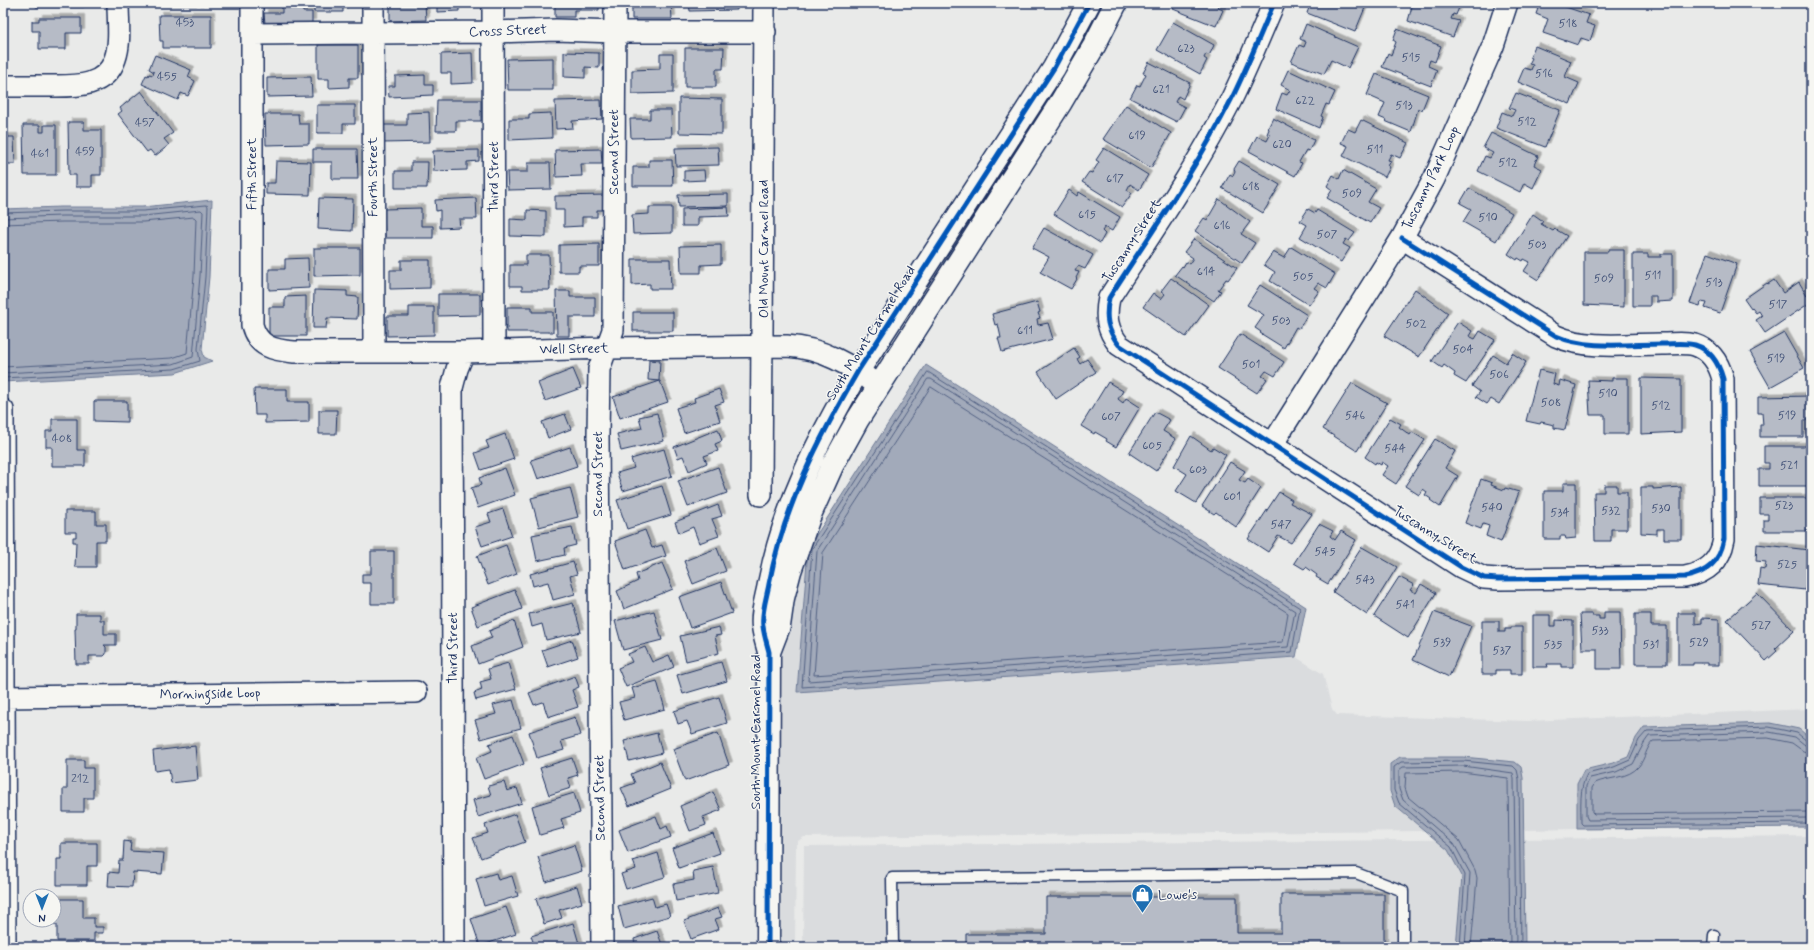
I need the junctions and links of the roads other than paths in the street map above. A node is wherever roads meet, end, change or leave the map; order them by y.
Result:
1 (118, 3) edge
2 (252, 3) edge
3 (372, 3) edge
4 (493, 3) edge
5 (615, 3) edge
6 (764, 3) edge
7 (1089, 3) edge
8 (1116, 3) edge
9 (1274, 3) edge
10 (1507, 3) edge
11 (493, 32) junction
12 (615, 32) junction
13 (765, 32) junction
14 (372, 33) junction
15 (252, 34) junction
16 (3, 86) edge
17 (1402, 238) junction
18 (261, 342) joint
19 (763, 346) junction
20 (608, 348) junction
21 (494, 351) junction
22 (374, 352) junction
23 (464, 352) junction
24 (858, 371) junction
25 (879, 386) junction
26 (4, 410) edge
27 (1272, 445) junction
28 (761, 495) dead end
29 (768, 652) junction
30 (416, 692) dead end
31 (4, 697) edge
32 (1714, 935) dead end
33 (5, 947) edge
34 (454, 947) edge
35 (602, 947) edge
36 (768, 947) edge
37 (893, 947) edge
38 (1403, 947) edge
39 (1713, 947) edge

1 - 16 street
2 - 15 street, Fifth Street
3 - 14 street, Fourth Street
4 - 11 street, Third Street
5 - 12 street, Second Street
6 - 13 street, Old Mount Carmel Road
7 - 24 street, South Mount Carmel Road
8 - 25 street, South Mount Carmel Road
9 - 27 street, Tuscanny Street
10 - 17 street, Tuscanny Park Loop
11 - 12 street, Cross Street
11 - 14 street, Cross Street
11 - 21 street, Third Street
12 - 13 street, Cross Street
12 - 20 street, Second Street
13 - 19 street, Old Mount Carmel Road
14 - 15 street, Cross Street
14 - 22 street, Fourth Street
15 - 18 street, Fifth Street
17 - 27 street, Tuscanny Park Loop
17 - 27 street, Tuscanny Street
18 - 22 street, Well Street
19 - 20 street, Well Street
19 - 24 street, Well Street
19 - 28 street, Old Mount Carmel Road
20 - 21 street, Well Street
20 - 35 street, Second Street
21 - 23 street, Well Street
22 - 23 street, Well Street
23 - 34 street, Third Street
24 - 25 street, Well Street
24 - 29 street, South Mount Carmel Road
25 - 29 street, South Mount Carmel Road
26 - 31 street
29 - 36 street, South Mount Carmel Road
30 - 31 street, Morningside Loop
31 - 33 street
32 - 39 lane
37 - 38 lane

